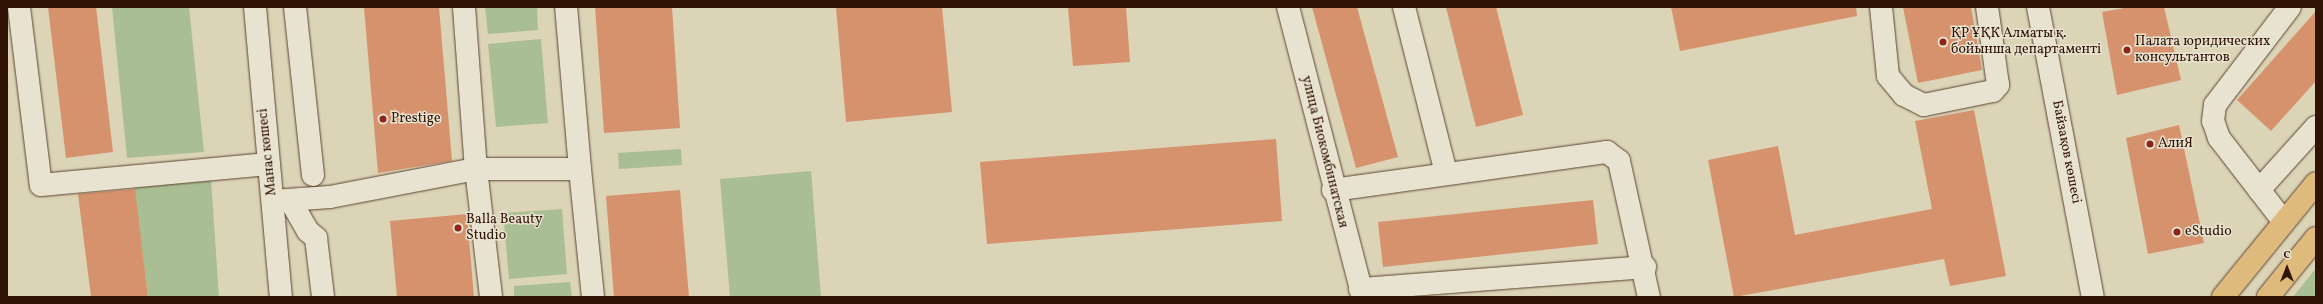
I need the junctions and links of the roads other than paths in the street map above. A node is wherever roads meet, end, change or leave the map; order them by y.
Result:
1 (19, 7) edge
2 (255, 7) edge
3 (295, 7) edge
4 (464, 7) edge
5 (566, 7) edge
6 (1288, 7) edge
7 (1404, 7) edge
8 (1880, 7) edge
9 (1987, 7) edge
10 (2038, 7) edge
11 (2290, 7) edge
12 (2316, 127) edge
13 (268, 164) junction
14 (476, 170) junction
15 (580, 170) junction
16 (1446, 173) junction
17 (313, 175) dead end
18 (359, 181) dead end
19 (2316, 182) edge
20 (1333, 190) junction
21 (2259, 190) junction
22 (330, 197) junction
23 (282, 201) junction
24 (2284, 222) junction
25 (2316, 238) edge
26 (1645, 267) junction
27 (1361, 293) edge
28 (281, 297) edge
29 (323, 297) edge
30 (491, 297) edge
31 (593, 297) edge
32 (1649, 297) edge
33 (2093, 297) edge
34 (2223, 297) edge
35 (2268, 297) edge

1 - 13 street
2 - 13 street, Манас көшесі
3 - 17 street
4 - 14 street
5 - 15 street
6 - 20 street, улица Биокомбинатская
7 - 16 street
8 - 9 street
10 - 33 street, Байзақов көшесі
11 - 21 street
12 - 21 street
13 - 23 street, Манас көшесі
14 - 15 street
14 - 22 street
14 - 30 street
15 - 31 street
16 - 20 street
16 - 26 street
18 - 22 street
19 - 24 main road
20 - 27 street, улица Биокомбинатская
21 - 24 street
22 - 23 street
23 - 28 street, Манас көшесі
23 - 29 street
24 - 34 main road
25 - 35 main road
26 - 27 street
26 - 32 street

